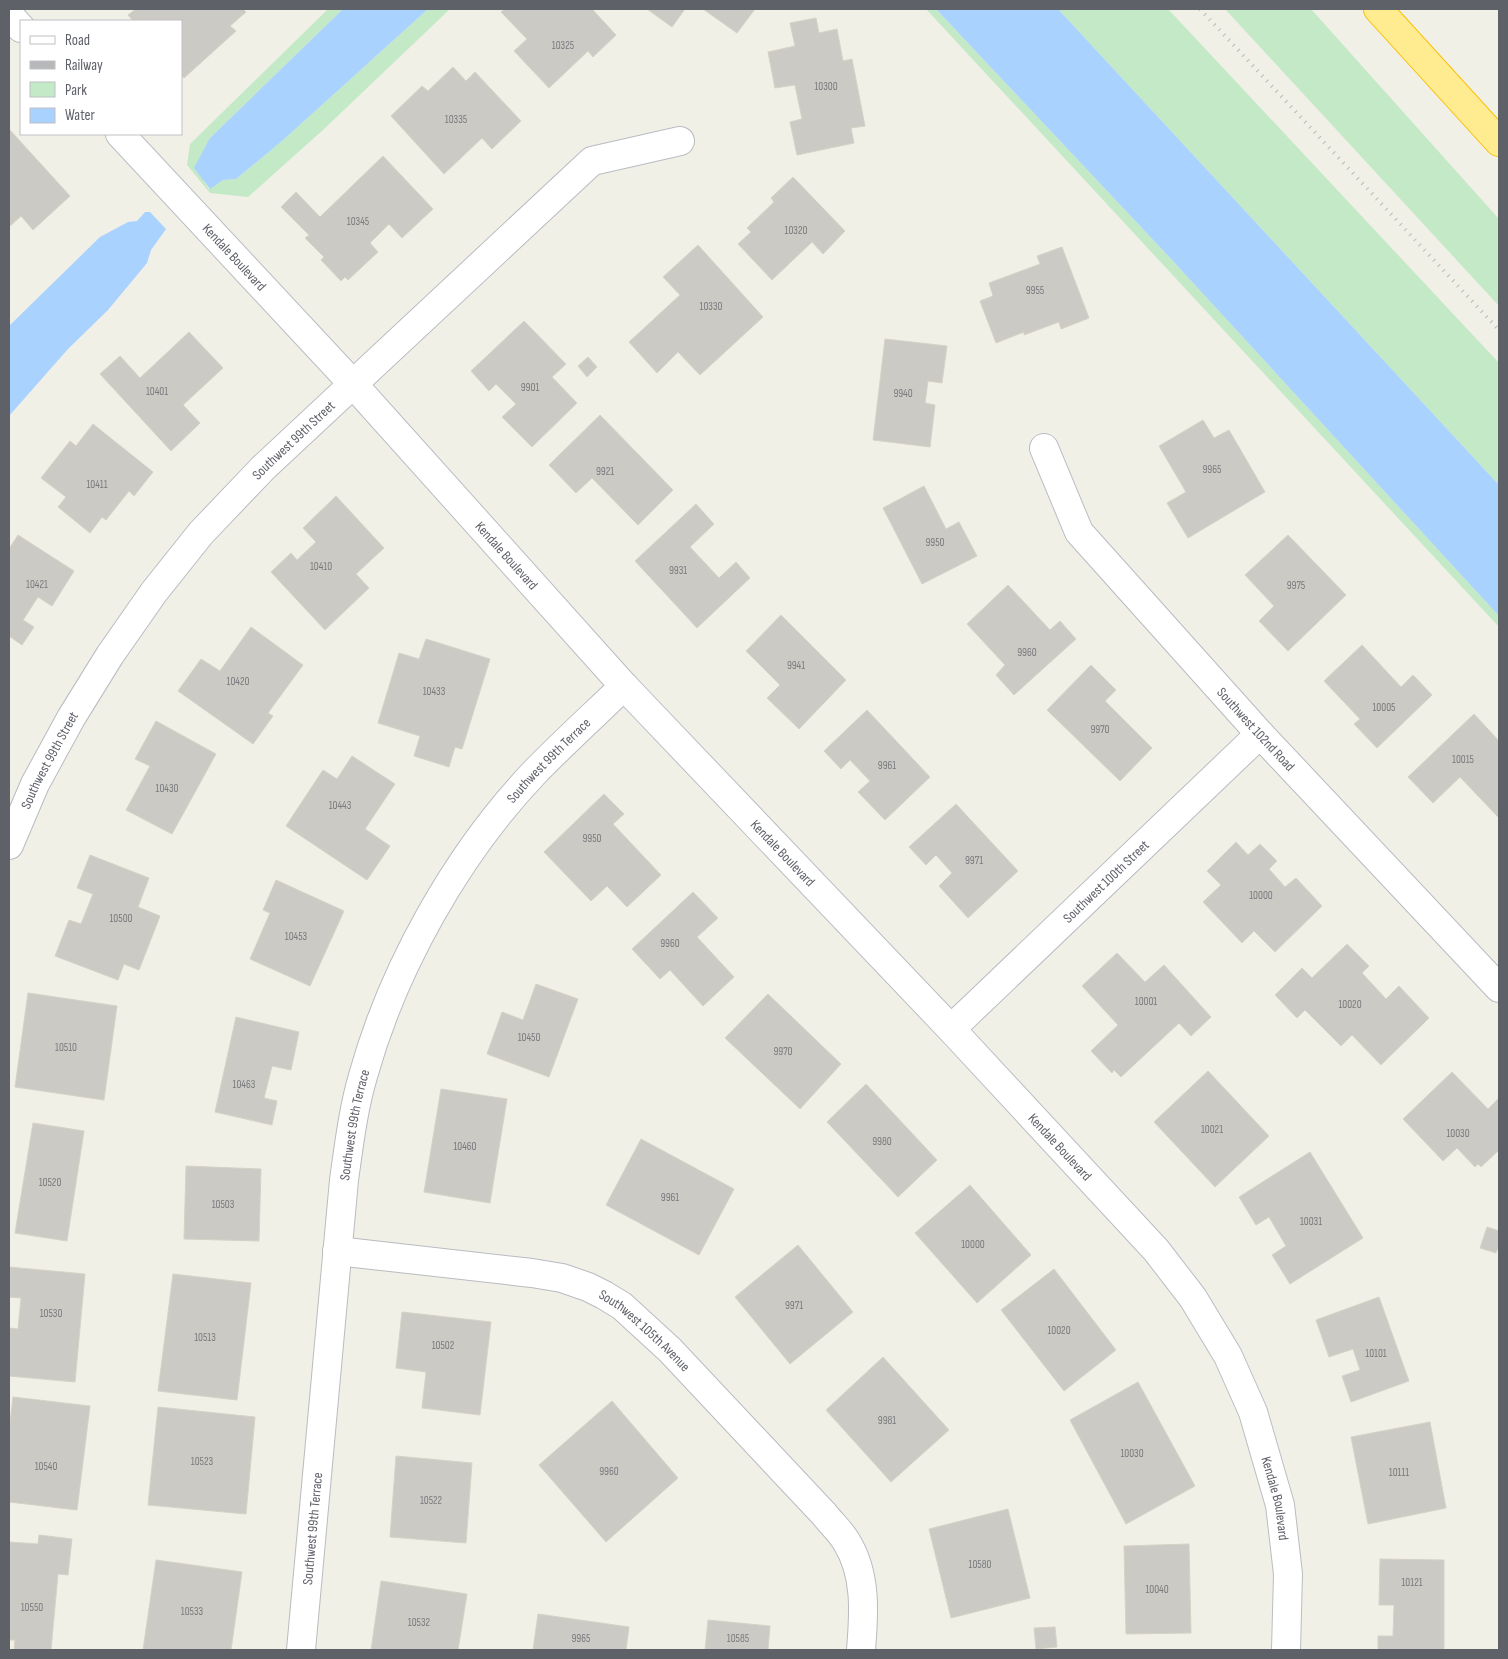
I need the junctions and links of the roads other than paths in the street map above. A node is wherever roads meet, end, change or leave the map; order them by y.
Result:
1 (1378, 9) edge
2 (121, 135) edge
3 (680, 141) dead end
4 (1499, 142) edge
5 (353, 384) junction
6 (1044, 448) dead end
7 (624, 686) junction
8 (1260, 734) junction
9 (9, 845) edge
10 (1499, 988) edge
11 (951, 1029) junction
12 (337, 1250) junction
13 (301, 1650) edge
14 (861, 1650) edge
15 (1286, 1650) edge

1 - 4 highway
2 - 5 street, Kendale Boulevard
3 - 5 street, Southwest 99th Street
5 - 7 street, Kendale Boulevard
5 - 9 street, Southwest 99th Street
6 - 8 street, Southwest 102nd Road
7 - 11 street, Kendale Boulevard
7 - 12 street, Southwest 99th Terrace
8 - 10 street, Southwest 102nd Road
8 - 11 street, Southwest 100th Street
11 - 15 street, Kendale Boulevard
12 - 13 street, Southwest 99th Terrace
12 - 14 street, Southwest 105th Avenue

